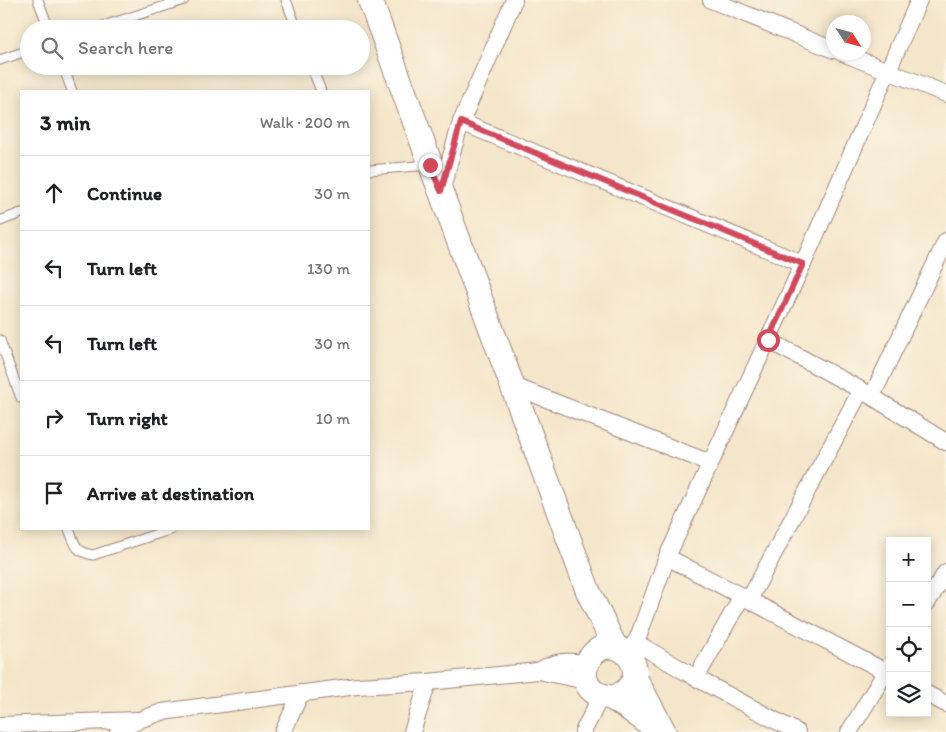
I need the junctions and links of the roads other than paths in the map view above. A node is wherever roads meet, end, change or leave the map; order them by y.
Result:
1 (38, 0) edge
2 (184, 0) edge
3 (286, 0) edge
4 (370, 0) edge
5 (514, 0) edge
6 (711, 0) edge
7 (920, 0) edge
8 (46, 20) edge
9 (122, 20) edge
10 (294, 20) edge
11 (826, 47) edge
12 (20, 53) edge
13 (0, 60) edge
14 (860, 60) edge
15 (889, 72) junction
16 (66, 75) edge
17 (315, 75) edge
18 (72, 90) edge
19 (321, 90) edge
20 (946, 94) edge
21 (461, 122) junction
22 (430, 165) junction
23 (370, 170) edge
24 (441, 191) junction
25 (20, 213) edge
26 (0, 221) edge
27 (946, 241) edge
28 (803, 264) junction
29 (0, 340) edge
30 (768, 340) junction
31 (20, 367) edge
32 (11, 370) junction
33 (511, 385) junction
34 (867, 393) junction
35 (20, 395) edge
36 (946, 442) edge
37 (710, 463) junction
38 (69, 530) edge
39 (169, 530) edge
40 (667, 557) junction
41 (946, 572) edge
42 (588, 591) junction
43 (931, 596) edge
44 (745, 598) junction
45 (629, 656) junction
46 (886, 669) edge
47 (887, 672) edge
48 (696, 678) junction
49 (595, 679) junction
50 (428, 682) junction
51 (301, 693) junction
52 (931, 696) edge
53 (946, 704) edge
54 (139, 720) junction
55 (0, 725) edge
56 (118, 732) edge
57 (283, 732) edge
58 (412, 732) edge
59 (583, 732) edge
60 (662, 732) edge
61 (797, 732) edge
62 (849, 732) edge

1 - 8 lane
2 - 9 lane
3 - 10 lane
4 - 22 street
5 - 21 street
6 - 11 street
7 - 15 street
12 - 13 lane
14 - 15 street
15 - 20 street
15 - 28 street
16 - 18 lane
17 - 19 lane
21 - 24 street
21 - 28 street
22 - 23 lane
22 - 24 street
24 - 33 street
25 - 26 lane
27 - 34 street
28 - 30 street
29 - 32 lane
30 - 34 street
30 - 37 street
31 - 32 lane
32 - 35 lane
33 - 37 street
33 - 42 street
34 - 36 street
34 - 44 street
37 - 40 street
38 - 39 lane
40 - 44 street
40 - 45 street
41 - 43 street
42 - 45 street
42 - 49 street
44 - 46 street
44 - 48 street
45 - 48 street
45 - 49 street
45 - 49 street
45 - 60 street
47 - 62 street
48 - 61 street
49 - 50 street
49 - 59 street
49 - 60 street
50 - 51 street
50 - 58 street
51 - 54 street
51 - 57 street
52 - 53 street
54 - 55 street
54 - 56 street

